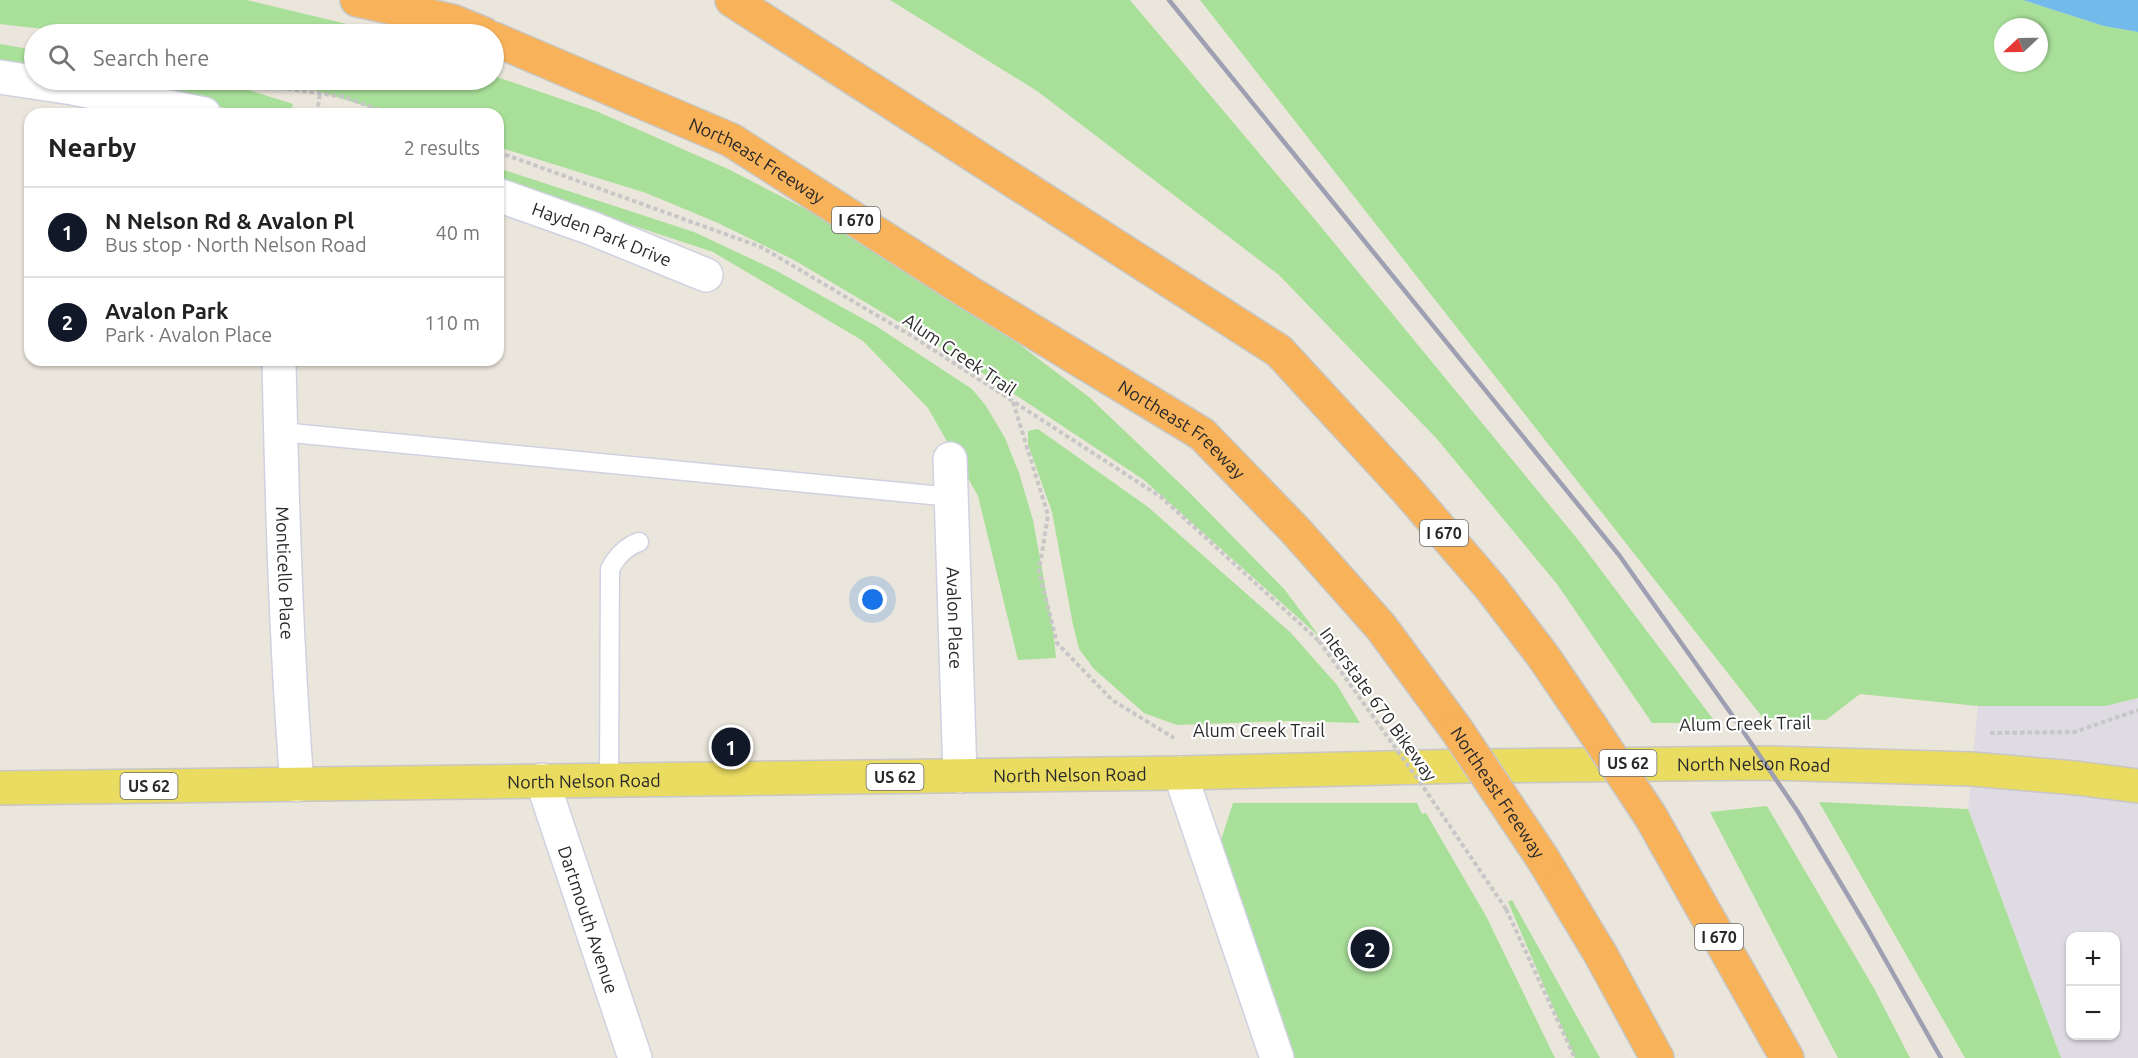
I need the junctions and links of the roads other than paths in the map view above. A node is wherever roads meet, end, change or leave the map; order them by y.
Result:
1 (357, 0) edge
2 (732, 0) edge
3 (459, 24) edge
4 (504, 43) edge
5 (0, 77) edge
6 (24, 81) edge
7 (83, 90) edge
8 (174, 108) edge
9 (504, 197) edge
10 (706, 274) dead end
11 (279, 366) edge
12 (280, 432) junction
13 (950, 459) dead end
14 (952, 498) junction
15 (639, 542) dead end
16 (1181, 758) junction
17 (960, 776) junction
18 (542, 780) junction
19 (609, 780) junction
20 (297, 785) junction
21 (2138, 786) edge
22 (0, 788) edge
23 (635, 1058) edge
24 (1277, 1058) edge
25 (1657, 1058) edge
26 (1787, 1058) edge

1 - 3 highway
2 - 26 highway, I 670, bridge
4 - 25 highway, Northeast Freeway / I 670, bridge
5 - 6 street
7 - 8 street
9 - 10 street, Hayden Park Drive
11 - 12 street, Monticello Place
12 - 14 lane
12 - 20 street, Monticello Place
13 - 14 street, Avalon Place
14 - 17 street, Avalon Place
15 - 19 lane
16 - 17 main road, North Nelson Road / US 62
16 - 21 main road, North Nelson Road / US 62
16 - 24 street
17 - 19 main road, North Nelson Road / US 62
18 - 19 main road, North Nelson Road / US 62
18 - 20 main road, North Nelson Road / US 62
18 - 23 street, Dartmouth Avenue
20 - 22 main road, North Nelson Road / US 62

